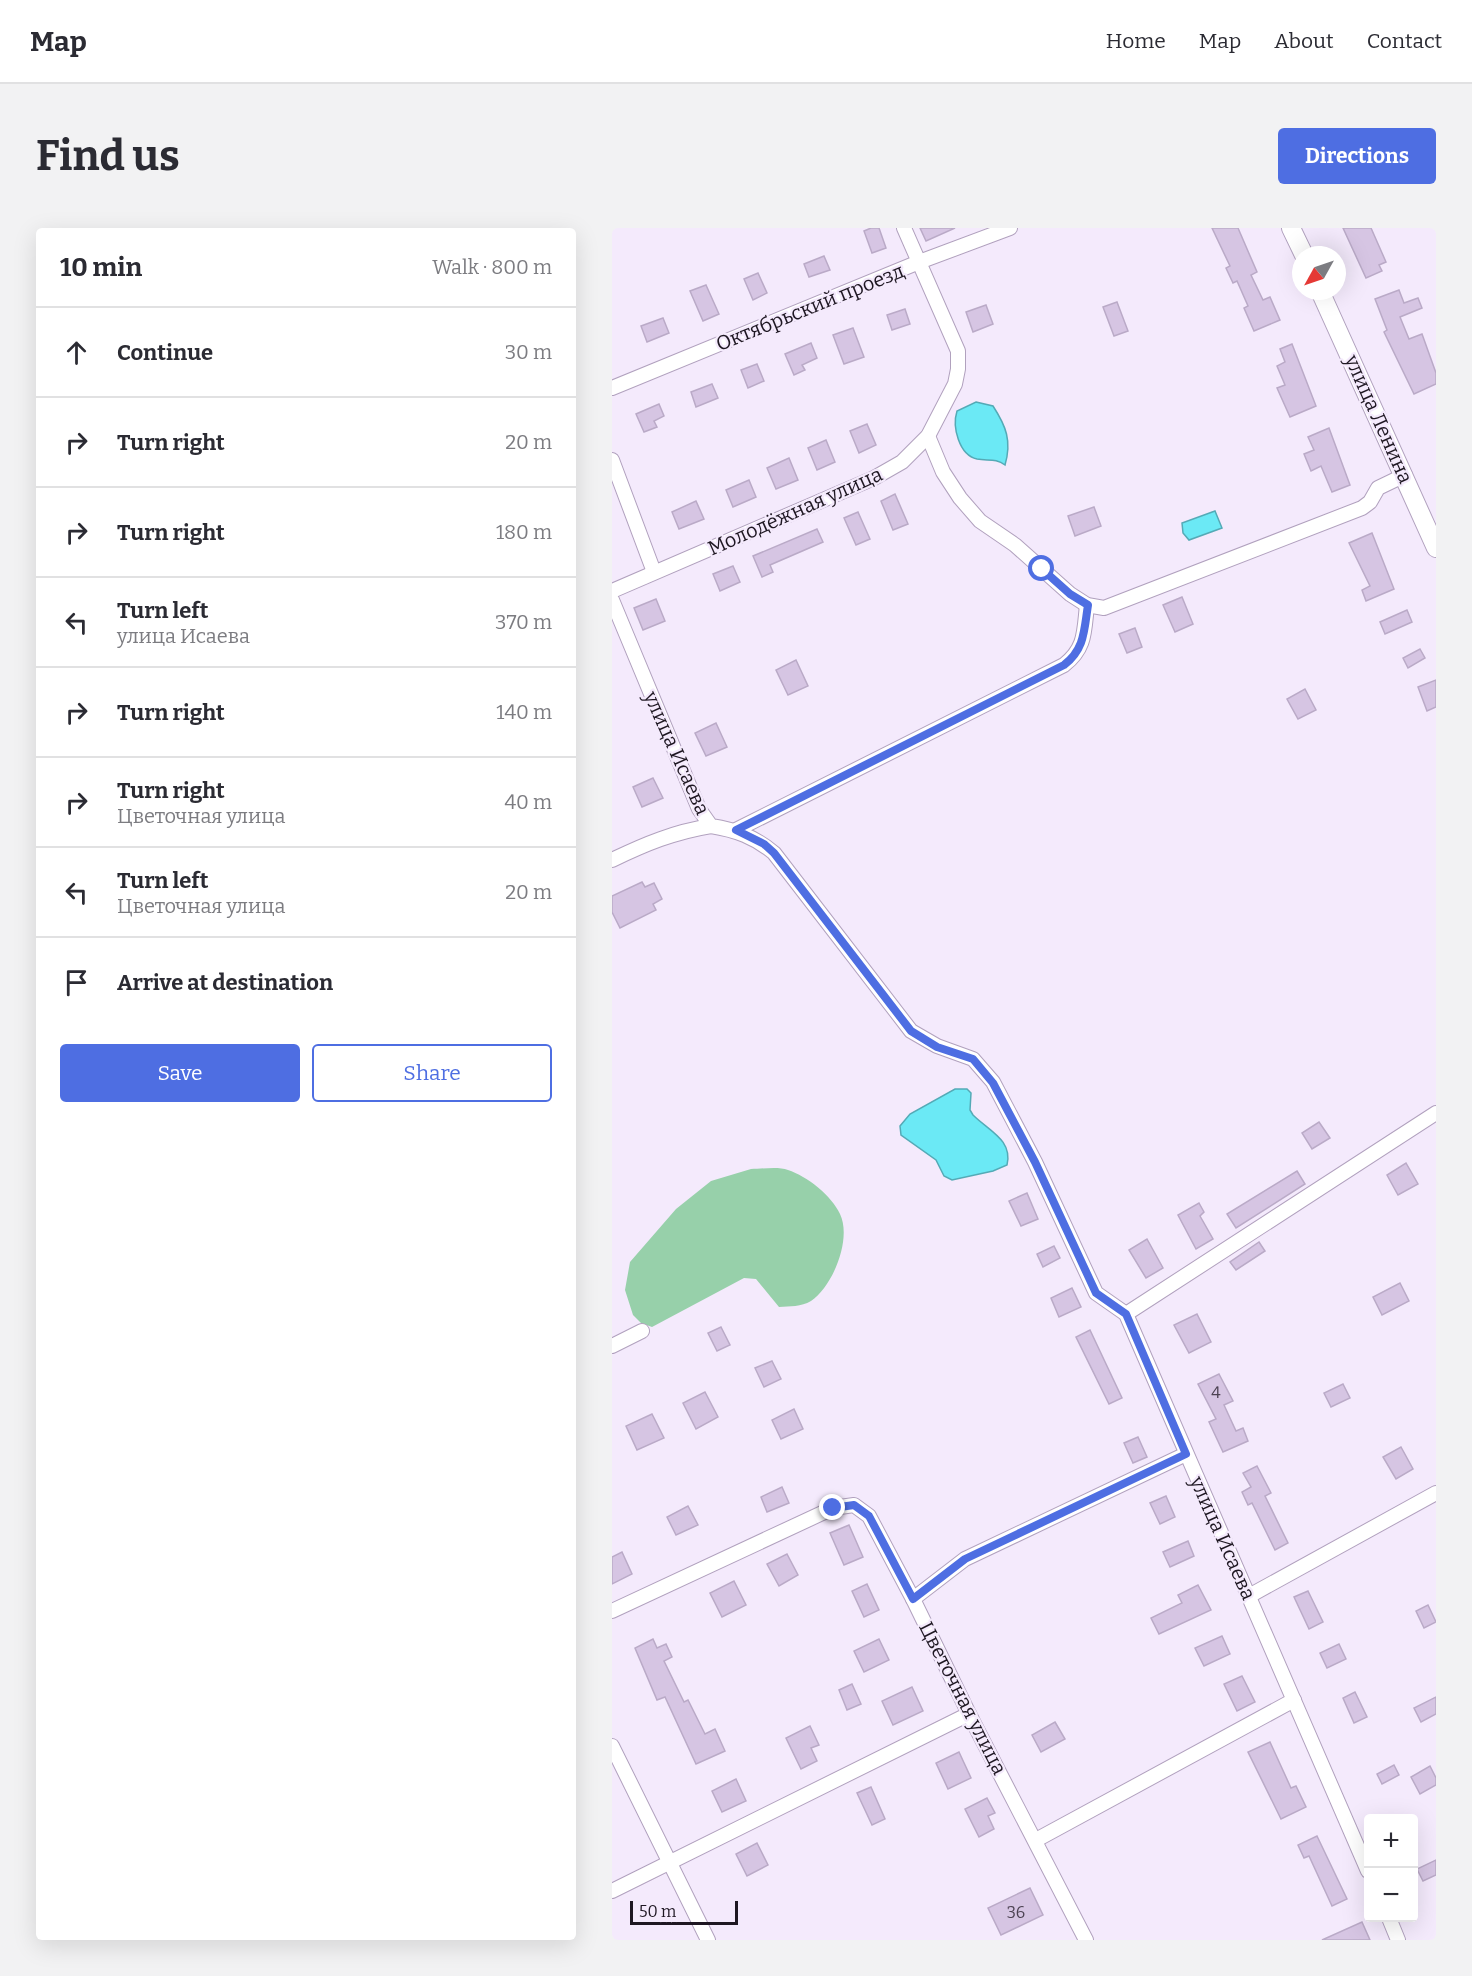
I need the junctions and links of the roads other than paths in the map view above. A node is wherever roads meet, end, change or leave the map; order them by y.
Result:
1 (904, 228) edge
2 (1010, 228) edge
3 (1292, 228) edge
4 (1300, 246) edge
5 (919, 262) junction
6 (1324, 300) edge
7 (612, 388) edge
8 (928, 436) junction
9 (612, 460) edge
10 (1405, 475) junction
11 (1436, 548) edge
12 (654, 572) junction
13 (612, 592) edge
14 (1088, 605) junction
15 (711, 826) junction
16 (736, 830) junction
17 (612, 860) edge
18 (1436, 1113) edge
19 (1126, 1314) junction
20 (642, 1331) dead end
21 (612, 1346) edge
22 (1186, 1454) junction
23 (1436, 1493) edge
24 (1249, 1596) junction
25 (913, 1599) junction
26 (612, 1611) edge
27 (1294, 1700) junction
28 (969, 1714) junction
29 (612, 1746) edge
30 (1036, 1840) junction
31 (671, 1863) junction
32 (1367, 1868) edge
33 (612, 1891) edge
34 (1391, 1922) edge
35 (1085, 1937) edge
36 (708, 1940) edge
37 (1070, 1940) edge
38 (1398, 1940) edge

1 - 5 street, Молодёжная улица
2 - 5 street, Октябрьский проезд
3 - 4 main road
5 - 7 street, Октябрьский проезд
5 - 8 street, Молодёжная улица
6 - 10 main road, улица Ленина
8 - 12 street, Молодёжная улица
8 - 14 street
9 - 12 street
10 - 11 main road, улица Ленина
10 - 14 street
12 - 13 street, Молодёжная улица
13 - 15 street, улица Исаева
14 - 16 street
15 - 16 street, улица Исаева
15 - 17 street
16 - 19 street, улица Исаева
18 - 19 street
19 - 22 street, улица Исаева
20 - 21 street
22 - 24 street, улица Исаева
22 - 25 street
23 - 24 street
24 - 27 street, улица Исаева
25 - 26 street, Цветочная улица
25 - 28 street, Цветочная улица
27 - 30 street
27 - 32 street, улица Исаева
28 - 30 street, Цветочная улица
28 - 31 street
29 - 31 street
30 - 35 street, Цветочная улица
31 - 33 street
31 - 36 street
34 - 38 street
35 - 37 street

